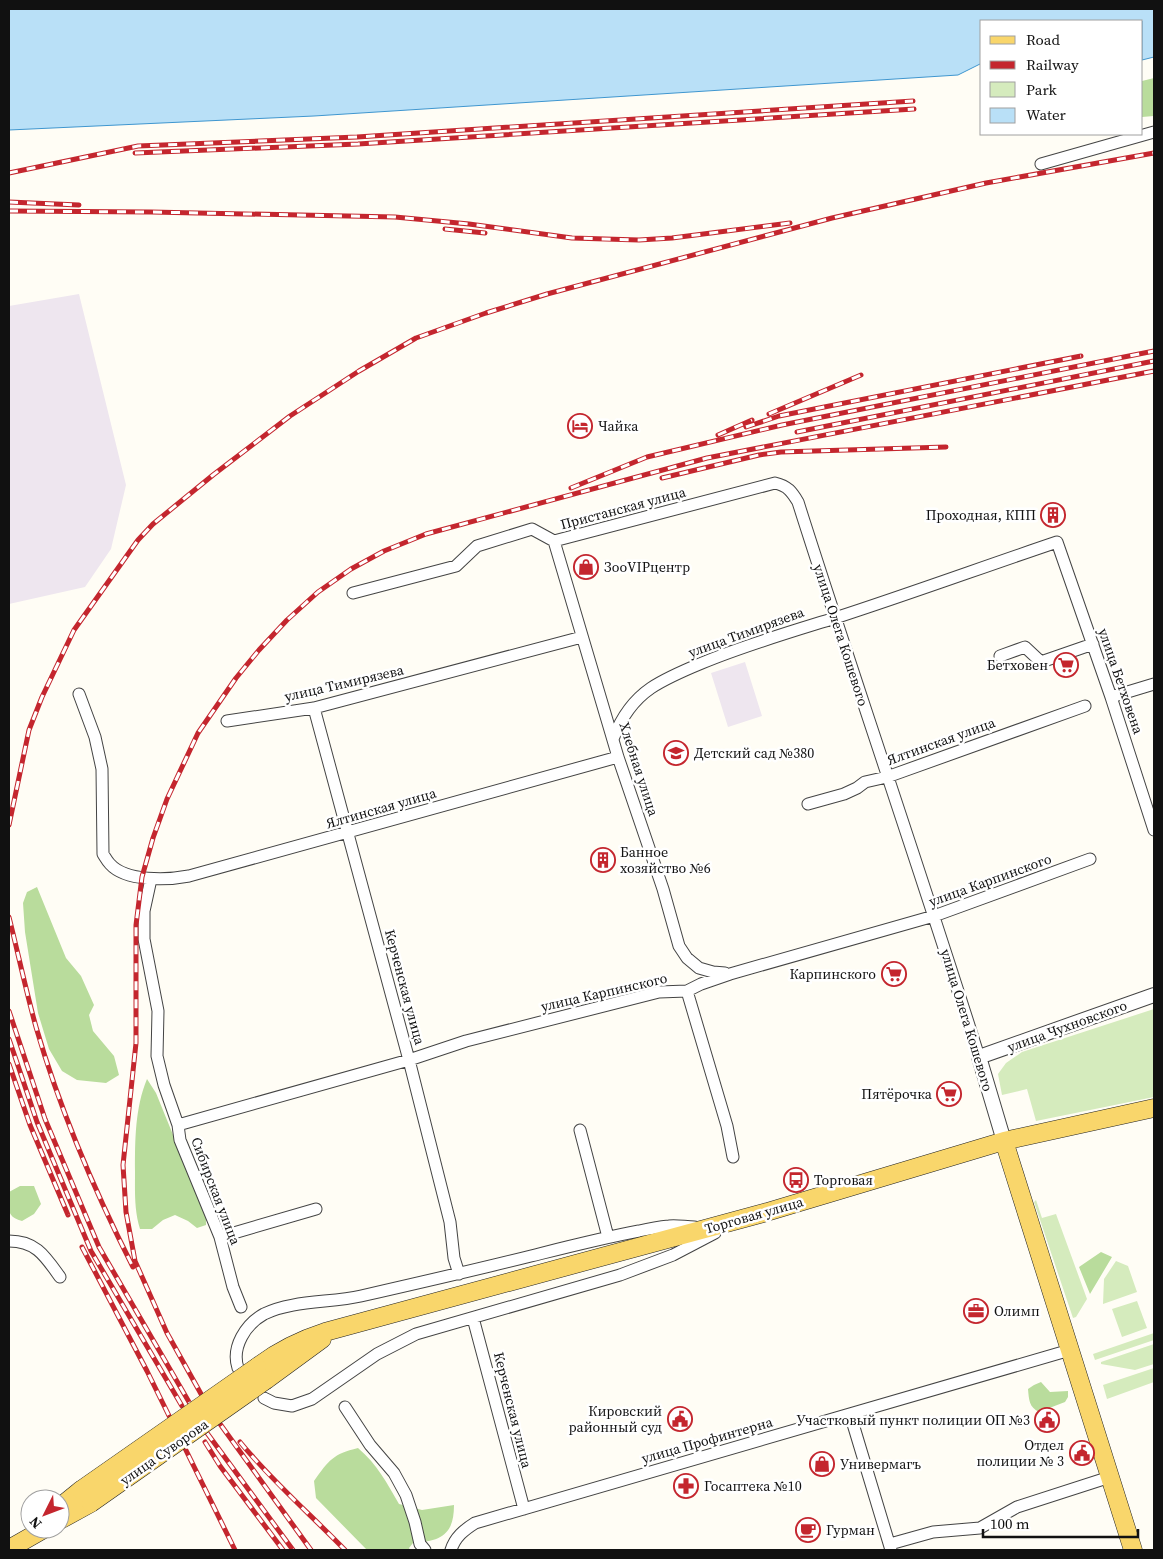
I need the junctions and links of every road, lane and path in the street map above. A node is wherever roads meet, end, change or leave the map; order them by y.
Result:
1 (1154, 132) edge
2 (1041, 164) dead end
3 (792, 492) joint
4 (554, 541) junction
5 (1057, 542) joint
6 (352, 593) dead end
7 (834, 618) junction
8 (582, 637) junction
9 (1093, 644) junction
10 (1000, 656) dead end
11 (1154, 684) edge
12 (79, 694) dead end
13 (1111, 698) junction
14 (1085, 706) dead end
15 (314, 708) junction
16 (227, 721) dead end
17 (613, 739) junction
18 (618, 757) junction
19 (887, 777) junction
20 (808, 804) dead end
21 (1154, 830) edge
22 (348, 833) junction
23 (1090, 859) dead end
24 (152, 880) junction
25 (934, 916) junction
26 (730, 974) junction
27 (687, 991) junction
28 (1154, 995) edge
29 (979, 1058) junction
30 (409, 1060) junction
31 (1154, 1108) edge
32 (178, 1125) junction
33 (580, 1130) dead end
34 (1004, 1141) junction
35 (733, 1157) dead end
36 (316, 1210) dead end
37 (754, 1215) junction
38 (707, 1228) junction
39 (220, 1237) junction
40 (608, 1237) junction
41 (9, 1241) edge
42 (459, 1274) junction
43 (60, 1277) dead end
44 (241, 1307) dead end
45 (473, 1318) junction
46 (1070, 1350) junction
47 (238, 1368) dead end
48 (261, 1374) joint
49 (264, 1398) dead end
50 (345, 1407) dead end
51 (850, 1414) junction
52 (1110, 1477) junction
53 (86, 1496) junction
54 (70, 1503) edge
55 (524, 1509) junction
56 (70, 1511) edge
57 (22, 1539) edge
58 (27, 1539) edge
59 (890, 1547) edge
60 (11, 1548) edge
61 (425, 1550) edge
62 (451, 1550) edge
63 (1133, 1550) edge

1 - 2 street
3 - 4 street, Пристанская улица
3 - 7 street, улица Олега Кошевого
4 - 6 street, Пристанская улица
4 - 8 street, Хлебная улица
5 - 7 street, улица Тимирязева
5 - 9 street, улица Бетховена
7 - 17 street, улица Тимирязева
7 - 19 street, улица Олега Кошевого
8 - 15 street, улица Тимирязева
8 - 17 street, Хлебная улица
9 - 10 street
9 - 13 street, улица Бетховена
11 - 13 street
12 - 24 street, Ялтинская улица
13 - 21 street, улица Бетховена
14 - 19 street, Ялтинская улица
15 - 16 street, улица Тимирязева
15 - 22 street, Керченская улица
17 - 18 street, Хлебная улица
18 - 22 street, Ялтинская улица
18 - 26 street, Хлебная улица
19 - 20 street, Ялтинская улица
19 - 25 street, улица Олега Кошевого
22 - 24 street, Ялтинская улица
22 - 30 street, Керченская улица
23 - 25 street, улица Карпинского
24 - 32 street, Сибирская улица
25 - 26 street, улица Карпинского
25 - 29 street, улица Олега Кошевого
26 - 27 street, улица Карпинского
27 - 30 street, улица Карпинского
27 - 35 street
28 - 29 street, улица Чухновского
29 - 34 street, улица Олега Кошевого
30 - 32 street, улица Карпинского
30 - 42 street, Керченская улица
31 - 34 main road, Торговая улица
32 - 39 street, Сибирская улица
33 - 40 street
34 - 37 main road, Торговая улица
34 - 46 main road, улица Олега Кошевого
36 - 39 street
37 - 38 main road, Торговая улица
37 - 45 street
38 - 40 street
38 - 48 main road, Торговая улица
39 - 44 street, Сибирская улица
40 - 42 street
41 - 43 street
42 - 47 street
45 - 49 street
45 - 55 street, Керченская улица
46 - 51 street, улица Профинтерна
46 - 52 main road, улица Олега Кошевого
48 - 53 main road, улица Суворова, bridge
50 - 61 street
51 - 55 street, улица Профинтерна
51 - 59 street
52 - 59 street
52 - 63 main road, улица Олега Кошевого
53 - 54 main road, улица Суворова
53 - 56 main road, улица Суворова
55 - 62 street, улица Профинтерна
57 - 60 main road
58 - 60 main road

